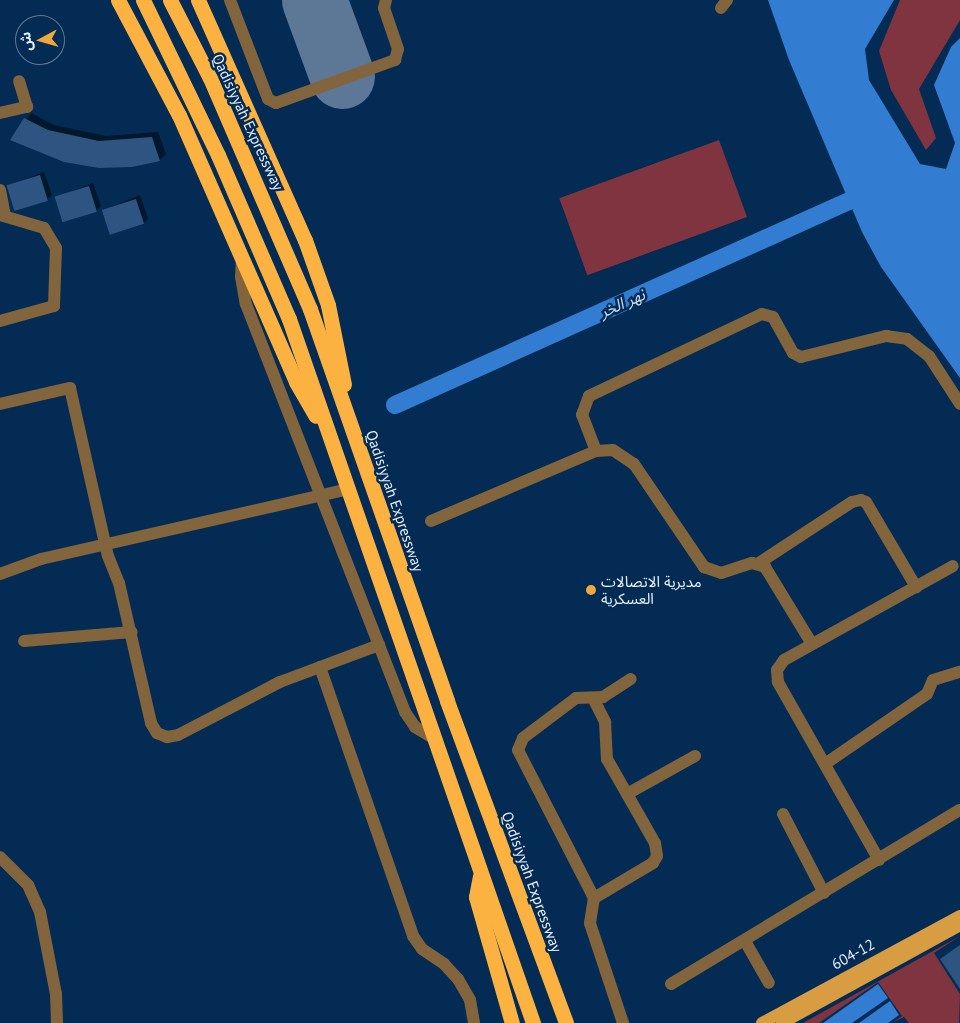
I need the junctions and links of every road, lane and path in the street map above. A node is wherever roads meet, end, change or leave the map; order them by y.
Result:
1 (118, 0) edge
2 (143, 0) edge
3 (170, 0) edge
4 (198, 0) edge
5 (230, 0) edge
6 (386, 0) edge
7 (720, 0) edge
8 (727, 0) edge
9 (19, 81) dead end
10 (0, 113) edge
11 (0, 190) edge
12 (3, 216) edge
13 (242, 258) junction
14 (0, 322) edge
15 (0, 404) edge
16 (960, 404) edge
17 (356, 439) junction
18 (335, 448) junction
19 (596, 451) junction
20 (348, 489) junction
21 (321, 496) junction
22 (431, 520) dead end
23 (105, 544) junction
24 (759, 563) junction
25 (953, 566) dead end
26 (0, 574) edge
27 (916, 587) junction
28 (132, 632) junction
29 (24, 641) dead end
30 (812, 644) junction
31 (379, 645) junction
32 (320, 667) junction
33 (960, 672) edge
34 (631, 678) dead end
35 (594, 700) junction
36 (433, 738) junction
37 (695, 756) dead end
38 (825, 764) junction
39 (627, 794) junction
40 (960, 810) edge
41 (783, 814) dead end
42 (0, 857) edge
43 (880, 860) junction
44 (480, 876) junction
45 (824, 893) junction
46 (594, 898) junction
47 (960, 916) edge
48 (960, 925) edge
49 (745, 941) junction
50 (769, 983) dead end
51 (671, 984) dead end
52 (566, 1022) edge
53 (57, 1023) edge
54 (474, 1023) edge
55 (512, 1023) edge
56 (533, 1023) edge
57 (623, 1023) edge
58 (762, 1023) edge
59 (782, 1023) edge

1 - 13 highway
2 - 18 highway
3 - 17 highway, Qadisiyyah Expressway
4 - 17 highway
5 - 6 street
7 - 8 street
9 - 10 street
11 - 12 street
12 - 14 street
13 - 18 highway
13 - 21 street
15 - 23 street
16 - 19 street
17 - 52 highway, Qadisiyyah Expressway
18 - 20 highway
19 - 22 street
19 - 24 street
20 - 21 street
20 - 36 highway
21 - 23 street
21 - 31 street
23 - 26 street
23 - 28 street
24 - 27 street
24 - 30 street
25 - 27 street
27 - 30 street
28 - 29 street
28 - 32 street
30 - 38 street
31 - 32 street
31 - 36 street
32 - 54 street
33 - 38 street
34 - 35 street
35 - 39 street
35 - 46 street
36 - 44 highway
37 - 39 street
38 - 43 street
39 - 46 street
40 - 43 street
41 - 45 street
42 - 53 street
43 - 45 street
44 - 55 highway
44 - 56 highway
45 - 49 street
46 - 57 street
47 - 58 main road, 604-12
48 - 59 main road, 604-12
49 - 50 street
49 - 51 street

